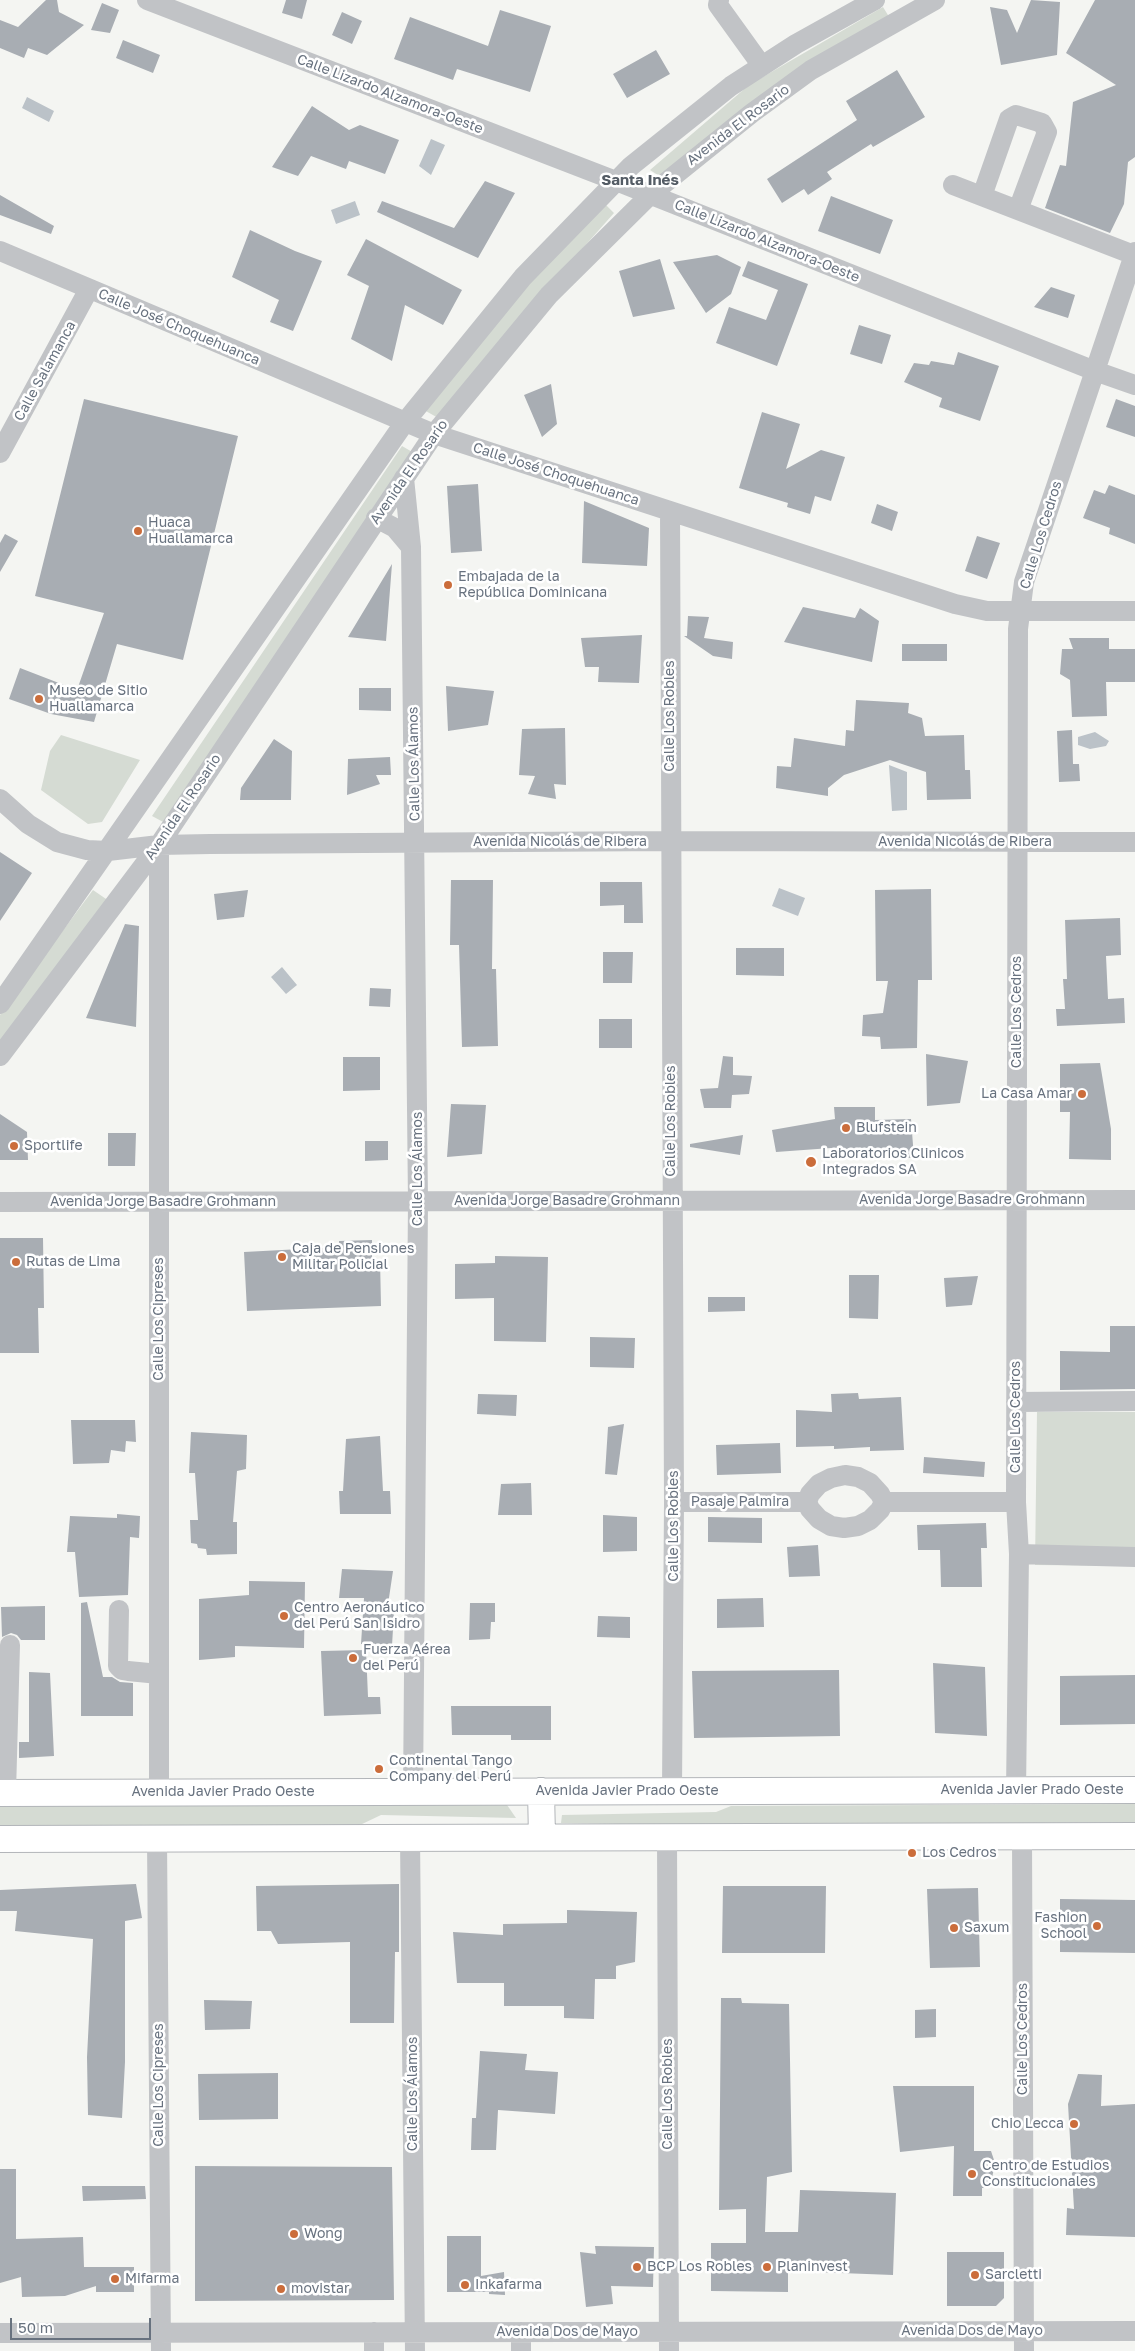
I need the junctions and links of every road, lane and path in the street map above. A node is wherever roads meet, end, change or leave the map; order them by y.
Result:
1 (147, 0) edge
2 (719, 0) edge
3 (875, 0) edge
4 (935, 0) edge
5 (762, 66) junction
6 (616, 181) junction
7 (953, 185) dead end
8 (650, 195) junction
9 (982, 196) junction
10 (1018, 210) junction
11 (0, 250) edge
12 (1134, 254) edge
13 (89, 289) junction
14 (1095, 371) junction
15 (1135, 385) edge
16 (405, 422) junction
17 (434, 434) junction
18 (0, 453) edge
19 (404, 478) junction
20 (670, 511) junction
21 (376, 518) junction
22 (411, 547) junction
23 (1135, 611) edge
24 (1020, 612) junction
25 (0, 799) edge
26 (670, 841) junction
27 (415, 842) junction
28 (1017, 842) junction
29 (1135, 842) edge
30 (158, 845) junction
31 (108, 851) junction
32 (0, 1004) edge
33 (0, 1056) edge
34 (1017, 1200) junction
35 (1135, 1200) edge
36 (672, 1201) junction
37 (0, 1202) edge
38 (159, 1202) junction
39 (418, 1202) junction
40 (1135, 1401) edge
41 (1016, 1402) junction
42 (674, 1502) junction
43 (807, 1502) junction
44 (884, 1502) junction
45 (1016, 1502) junction
46 (1019, 1554) junction
47 (1135, 1557) edge
48 (119, 1610) dead end
49 (10, 1645) dead end
50 (159, 1674) junction
51 (1135, 1790) edge
52 (541, 1791) junction
53 (672, 1791) junction
54 (1016, 1791) junction
55 (159, 1792) junction
56 (414, 1792) junction
57 (3, 1793) edge
58 (1022, 1836) junction
59 (1135, 1836) edge
60 (410, 1837) junction
61 (542, 1837) junction
62 (667, 1837) junction
63 (0, 1838) edge
64 (157, 1838) junction
65 (1135, 2331) edge
66 (0, 2333) edge
67 (521, 2341) edge
68 (669, 2341) edge
69 (1024, 2341) edge
70 (161, 2342) edge
71 (300, 2342) edge
72 (374, 2342) edge
73 (415, 2342) edge
74 (457, 2342) edge

1 - 6 street, Calle Lizardo Alzamora-Oeste
2 - 5 street
3 - 5 street
4 - 8 street, Avenida El Rosario
5 - 6 street
6 - 8 street, Calle Lizardo Alzamora-Oeste
6 - 16 street
7 - 9 street
8 - 14 street, Calle Lizardo Alzamora-Oeste
8 - 17 street, Avenida El Rosario
9 - 10 street
9 - 10 street
10 - 12 street
11 - 13 street, Calle José Choquehuanca
12 - 14 street, Calle Los Cedros
13 - 16 street, Calle José Choquehuanca
13 - 18 street, Calle Salamanca
14 - 15 street, Calle Lizardo Alzamora-Oeste
14 - 24 street, Calle Los Cedros
16 - 17 street, Calle José Choquehuanca
16 - 31 street
17 - 19 street, Avenida El Rosario
17 - 20 street, Calle José Choquehuanca
19 - 21 street, Avenida El Rosario
19 - 22 street, Calle Los Álamos
20 - 24 street, Calle José Choquehuanca
20 - 26 street, Calle Los Robles
21 - 22 street
21 - 30 street, Avenida El Rosario
22 - 27 street, Calle Los Álamos
23 - 24 street, Calle José Choquehuanca
24 - 28 street, Calle Los Cedros
25 - 31 street, Avenida Nicolás de Ribera
26 - 27 street, Avenida Nicolás de Ribera
26 - 28 street, Avenida Nicolás de Ribera
26 - 36 street, Calle Los Robles
27 - 30 street, Avenida Nicolás de Ribera
27 - 39 street, Calle Los Álamos
28 - 29 street, Avenida Nicolás de Ribera
28 - 34 street, Calle Los Cedros
30 - 31 street, Avenida Nicolás de Ribera
30 - 33 street, Avenida El Rosario
30 - 38 street, Calle Los Cipreses
31 - 32 street
34 - 35 street, Avenida Jorge Basadre Grohmann
34 - 36 street, Avenida Jorge Basadre Grohmann
34 - 41 street, Calle Los Cedros
36 - 39 street, Avenida Jorge Basadre Grohmann
36 - 42 street, Calle Los Robles
37 - 38 street, Avenida Jorge Basadre Grohmann
38 - 39 street, Avenida Jorge Basadre Grohmann
38 - 50 street, Calle Los Cipreses
39 - 56 street, Calle Los Álamos
40 - 41 street
41 - 45 street, Calle Los Cedros
42 - 43 street, Pasaje Palmira
42 - 53 street, Calle Los Robles
43 - 44 street, Pasaje Palmira
43 - 44 street, Pasaje Palmira
44 - 45 street
45 - 46 street, Calle Los Cedros
46 - 47 street
46 - 54 street, Calle Los Cedros
48 - 50 street
49 - 57 street
50 - 55 street, Calle Los Cipreses
51 - 54 main road, Avenida Javier Prado Oeste
52 - 53 main road, Avenida Javier Prado Oeste
52 - 56 main road, Avenida Javier Prado Oeste
52 - 61 main road
53 - 54 main road, Avenida Javier Prado Oeste
55 - 56 main road, Avenida Javier Prado Oeste
55 - 57 main road, Avenida Javier Prado Oeste
58 - 59 main road
58 - 62 main road
58 - 69 street, Calle Los Cedros
60 - 61 main road
60 - 64 main road
60 - 73 street, Calle Los Álamos
61 - 62 main road
62 - 68 street, Calle Los Robles
63 - 64 main road
64 - 70 street, Calle Los Cipreses
65 - 69 street, Avenida Dos de Mayo
66 - 70 street, Avenida Dos de Mayo
67 - 68 street, Avenida Dos de Mayo
67 - 74 street, Avenida Dos de Mayo
68 - 69 street, Avenida Dos de Mayo
70 - 71 street, Avenida Dos de Mayo
71 - 72 street, Avenida Dos de Mayo
72 - 73 street, Avenida Dos de Mayo
73 - 74 street, Avenida Dos de Mayo

